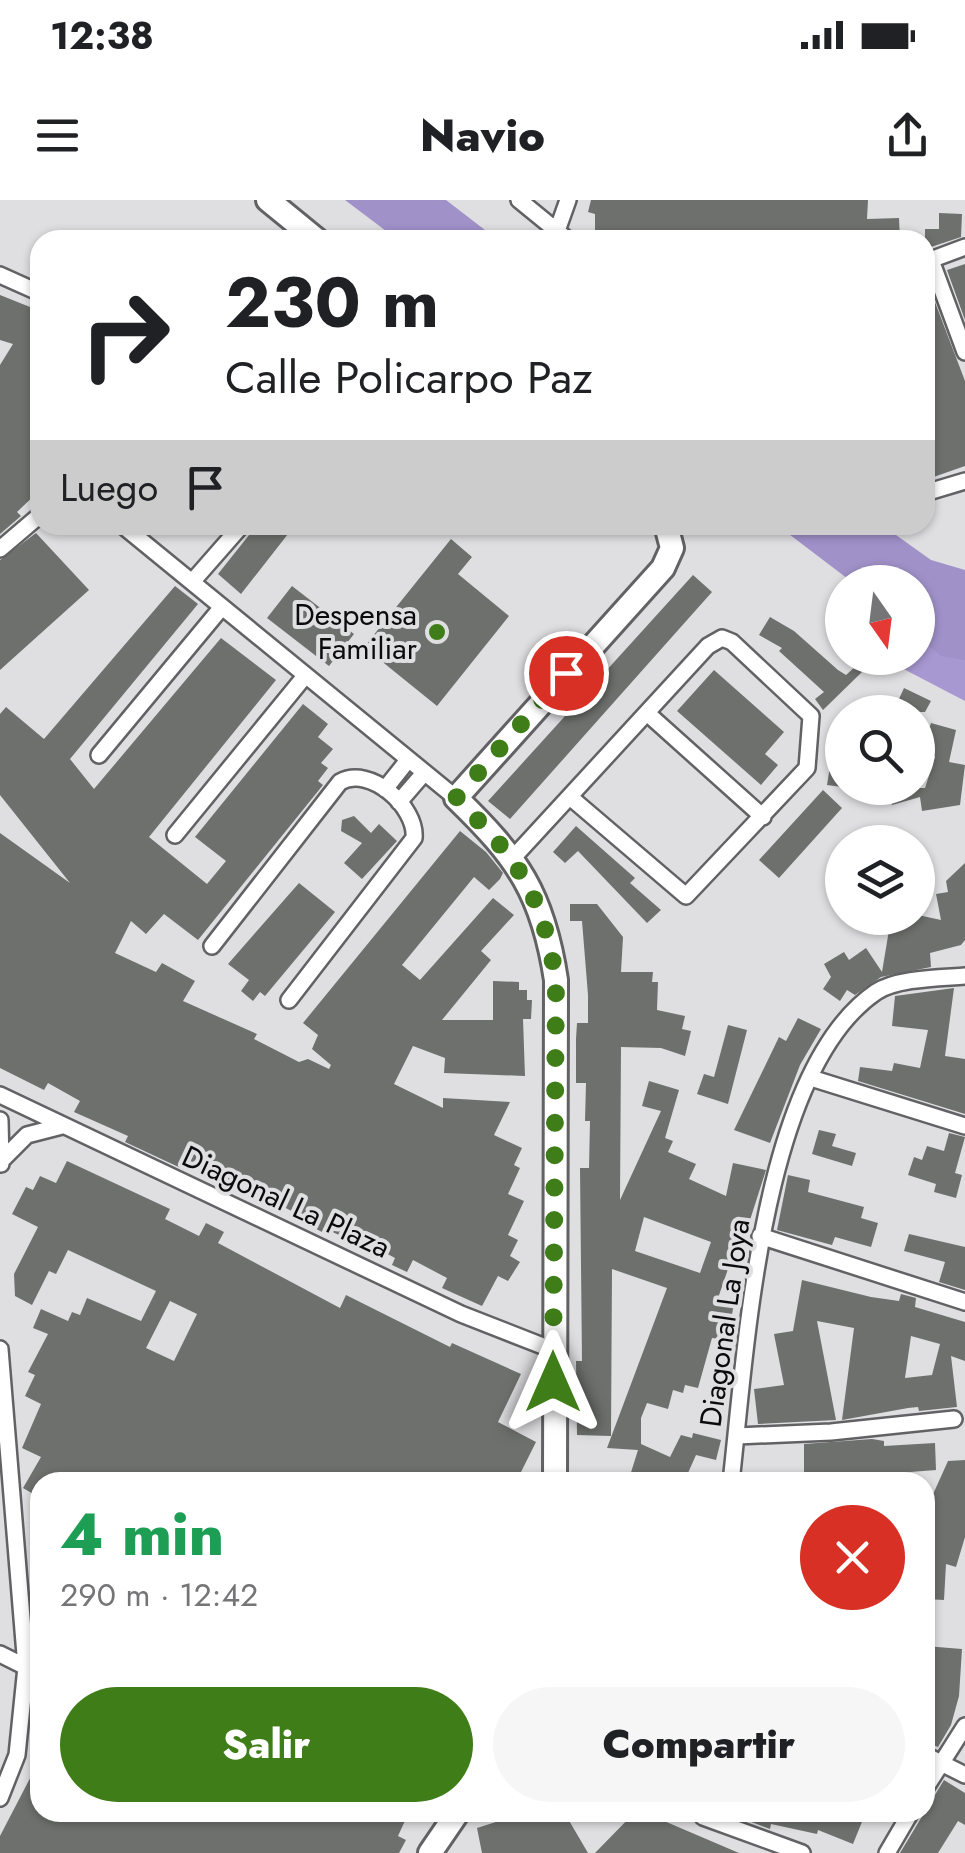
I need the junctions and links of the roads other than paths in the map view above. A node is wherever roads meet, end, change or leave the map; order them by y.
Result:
1 (268, 200) edge
2 (519, 200) edge
3 (568, 200) edge
4 (299, 230) edge
5 (555, 230) edge
6 (563, 230) edge
7 (965, 247) edge
8 (935, 258) edge
9 (0, 275) edge
10 (935, 278) edge
11 (30, 288) edge
12 (965, 352) edge
13 (965, 480) edge
14 (935, 490) edge
15 (30, 523) edge
16 (134, 535) edge
17 (233, 535) edge
18 (669, 535) edge
19 (0, 549) edge
20 (192, 582) junction
21 (222, 607) junction
22 (306, 676) junction
23 (647, 713) junction
24 (100, 755) dead end
25 (408, 760) junction
26 (424, 773) junction
27 (385, 789) junction
28 (570, 797) junction
29 (456, 798) junction
30 (399, 802) junction
31 (764, 817) junction
32 (174, 836) dead end
33 (512, 859) junction
34 (212, 946) dead end
35 (965, 976) edge
36 (288, 1000) dead end
37 (812, 1078) junction
38 (0, 1095) edge
39 (0, 1120) edge
40 (63, 1126) junction
41 (965, 1126) edge
42 (1, 1163) edge
43 (760, 1236) junction
44 (965, 1302) edge
45 (0, 1349) edge
46 (552, 1350) junction
47 (1, 1380) edge
48 (954, 1419) dead end
49 (736, 1436) junction
50 (554, 1472) edge
51 (732, 1472) edge
52 (6, 1509) edge
53 (0, 1654) edge
54 (26, 1667) junction
55 (965, 1726) edge
56 (935, 1756) edge
57 (935, 1759) edge
58 (965, 1775) edge
59 (0, 1798) edge
60 (451, 1822) edge
61 (716, 1822) edge
62 (905, 1822) edge
63 (430, 1853) edge
64 (802, 1853) edge
65 (888, 1853) edge

1 - 4 street
2 - 5 street
3 - 6 street
7 - 8 street
9 - 11 street
10 - 12 street
13 - 14 street
15 - 19 street
16 - 20 street
17 - 20 street
18 - 29 street
20 - 21 street
21 - 22 street
21 - 24 street
22 - 25 street
22 - 32 street
23 - 28 street
23 - 31 street
23 - 31 street
25 - 26 street
25 - 27 street
26 - 29 street
26 - 30 street
27 - 30 street
27 - 34 street
28 - 31 street
28 - 33 street
29 - 33 street
30 - 36 street
33 - 46 street
35 - 37 street, Diagonal La Joya
37 - 41 street
37 - 43 street, Diagonal La Joya
38 - 40 street, Diagonal La Plaza
39 - 42 street
40 - 42 street
40 - 46 street, Diagonal La Plaza
43 - 44 street
43 - 49 street, Diagonal La Joya
45 - 47 street
46 - 50 street
47 - 52 street
48 - 49 street
49 - 51 street, Diagonal La Joya
52 - 54 street
53 - 54 street
54 - 59 street
55 - 56 street
57 - 58 street
60 - 63 street
61 - 64 street
62 - 65 street

